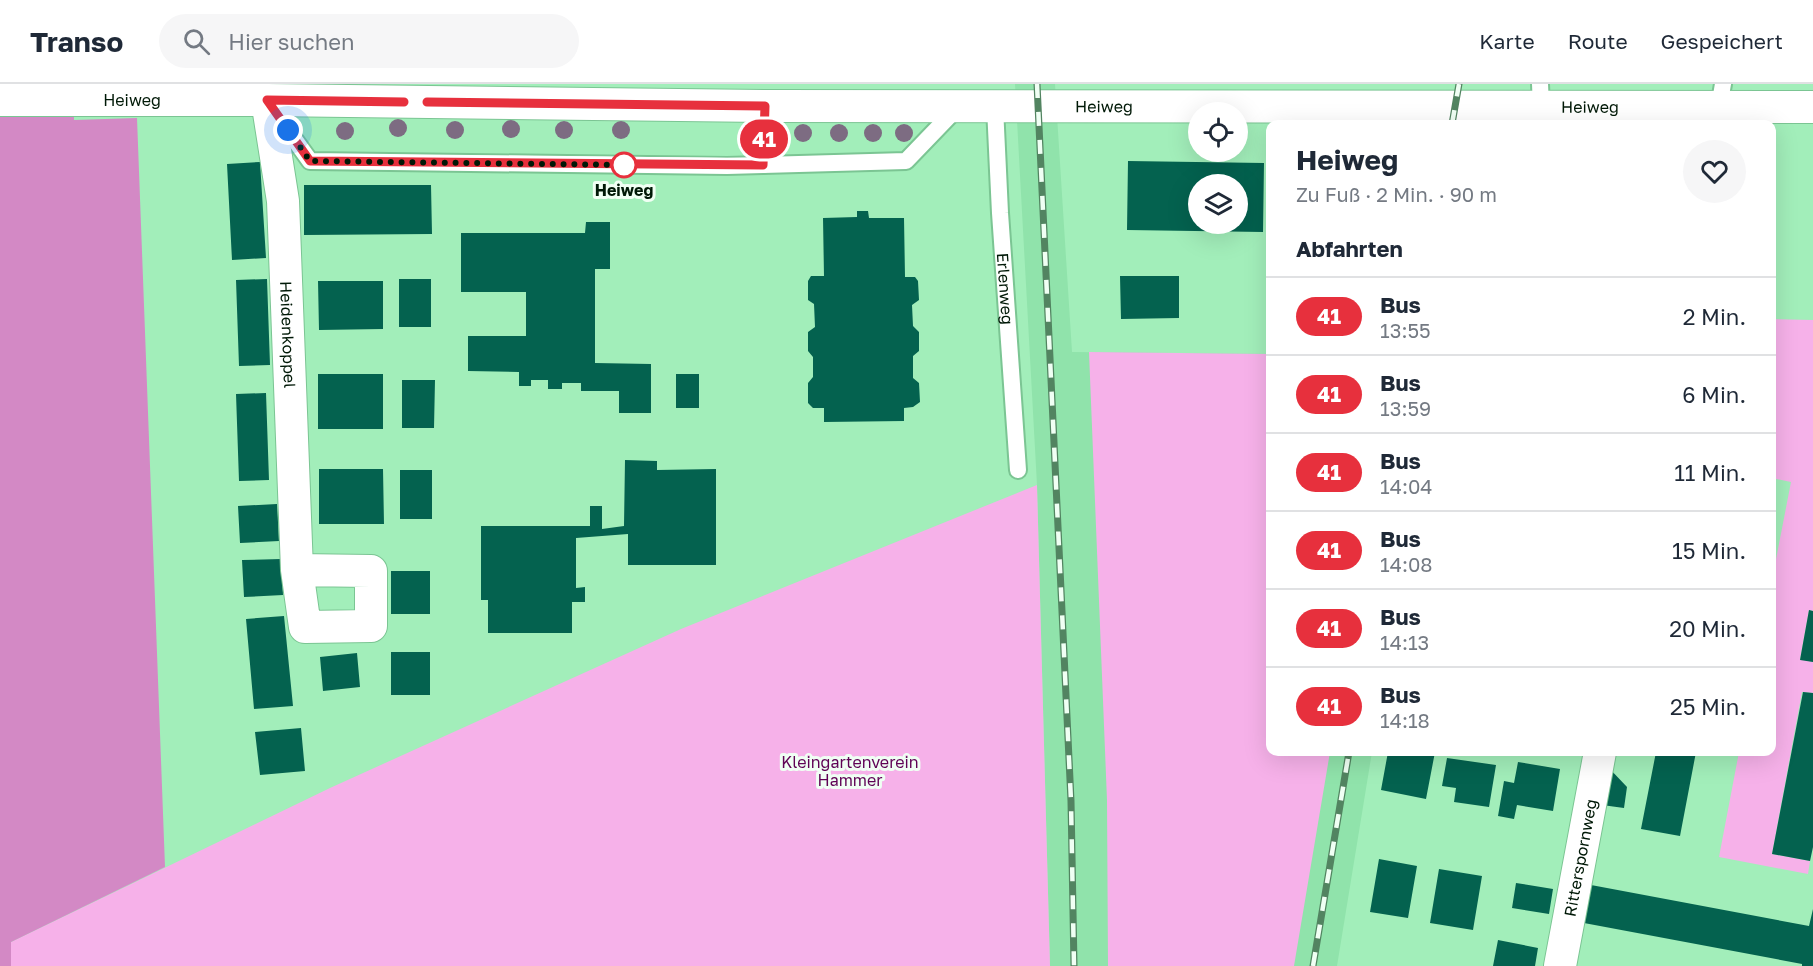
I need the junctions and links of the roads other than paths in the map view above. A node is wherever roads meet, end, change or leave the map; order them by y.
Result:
1 (252, 95) edge
2 (765, 95) edge
3 (1540, 96) edge
4 (1721, 96) edge
5 (0, 100) edge
6 (959, 106) junction
7 (995, 106) junction
8 (1813, 108) edge
9 (763, 165) junction
10 (1018, 470) dead end
11 (297, 570) dead end
12 (1599, 756) edge
13 (1560, 966) edge

1 - 2 street, Heiweg
1 - 5 street, Heiweg
1 - 9 lane
1 - 11 street, Heidenkoppel
2 - 6 street, Heiweg
2 - 9 lane
3 - 4 street, Heiweg
3 - 7 street, Heiweg
4 - 8 street, Heiweg
6 - 7 street, Heiweg
6 - 9 lane
7 - 10 lane, Erlenweg
12 - 13 street, Ritterspornweg

